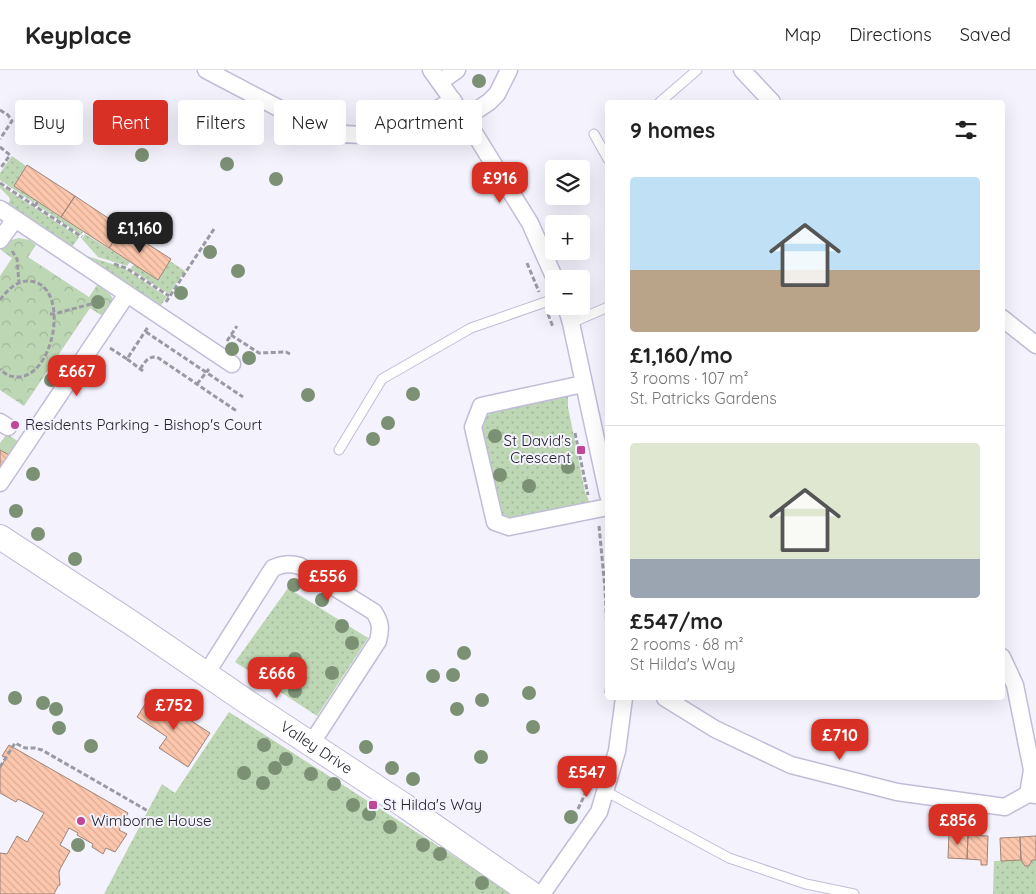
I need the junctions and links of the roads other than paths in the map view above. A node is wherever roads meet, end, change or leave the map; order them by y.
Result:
1 (206, 70) edge
2 (457, 70) edge
3 (509, 70) edge
4 (697, 70) edge
5 (742, 70) edge
6 (435, 76) edge
7 (453, 100) edge
8 (662, 100) edge
9 (770, 100) edge
10 (482, 106) edge
11 (356, 134) edge
12 (594, 134) dead end
13 (482, 145) edge
14 (605, 154) edge
15 (0, 209) edge
16 (15, 218) junction
17 (5, 244) edge
18 (551, 270) edge
19 (127, 294) junction
20 (545, 303) edge
21 (605, 308) edge
22 (568, 315) edge
23 (1005, 320) edge
24 (571, 324) junction
25 (1036, 345) edge
26 (232, 364) dead end
27 (583, 384) junction
28 (602, 444) edge
29 (339, 450) dead end
30 (605, 470) edge
31 (0, 483) edge
32 (602, 508) edge
33 (0, 537) edge
34 (1005, 663) edge
35 (206, 674) junction
36 (624, 700) edge
37 (668, 700) edge
38 (311, 744) junction
39 (605, 791) junction
40 (1032, 795) edge
41 (532, 894) edge
42 (542, 894) edge
43 (854, 894) edge

1 - 11 street
2 - 6 street
3 - 10 street
4 - 8 lane
5 - 9 street
6 - 7 street
12 - 14 lane
13 - 18 street
15 - 16 street
16 - 17 street
16 - 19 street
19 - 26 street
19 - 31 street
20 - 29 lane
21 - 24 lane
22 - 24 street
23 - 25 street
24 - 27 street
27 - 28 street
27 - 32 street
28 - 30 street
33 - 35 street, Valley Drive
34 - 40 street
35 - 38 street, Valley Drive
35 - 38 street
36 - 39 street
37 - 40 street
38 - 41 street, Valley Drive
39 - 42 street
39 - 43 lane

